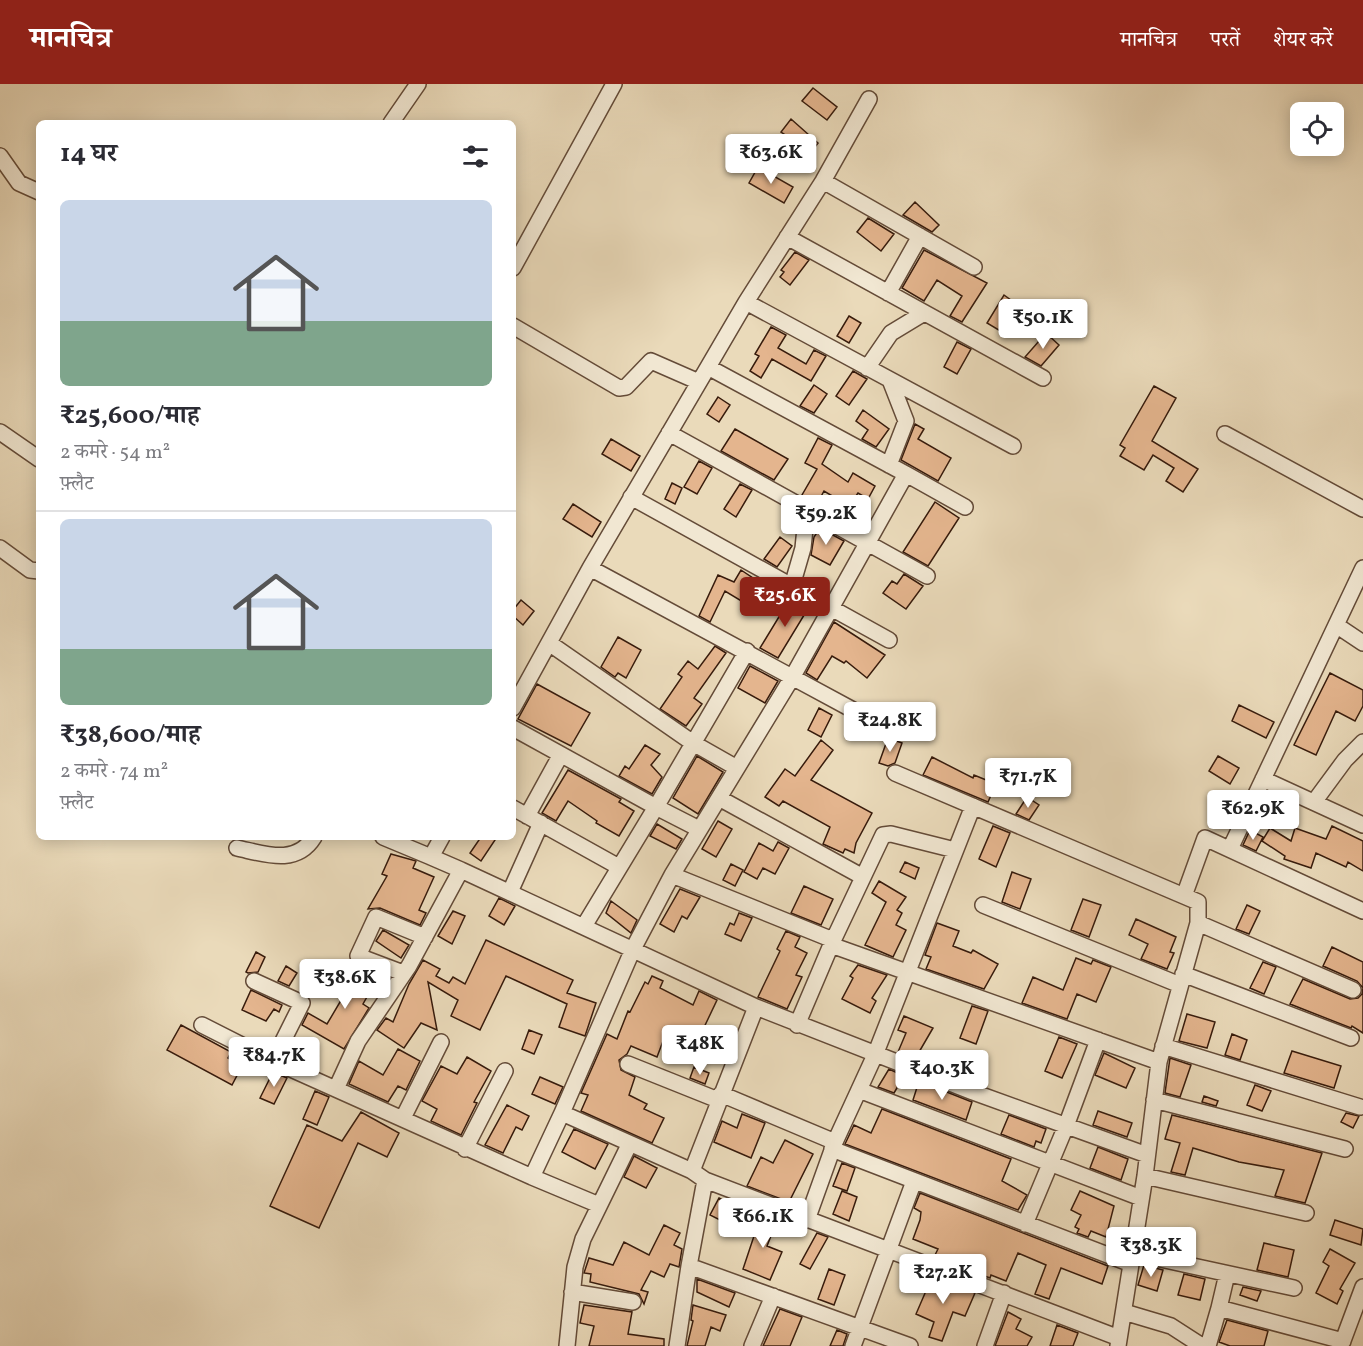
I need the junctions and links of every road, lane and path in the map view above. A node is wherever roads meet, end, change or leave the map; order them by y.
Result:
1 (418, 84) edge
2 (614, 84) edge
3 (869, 99) dead end
4 (394, 120) edge
5 (0, 156) edge
6 (823, 181) junction
7 (36, 191) edge
8 (920, 236) junction
9 (787, 237) junction
10 (516, 263) edge
11 (974, 267) dead end
12 (888, 292) junction
13 (746, 302) junction
14 (924, 313) junction
15 (516, 328) edge
16 (708, 367) junction
17 (867, 368) junction
18 (1043, 378) dead end
19 (891, 380) junction
20 (699, 382) junction
21 (0, 432) edge
22 (669, 434) junction
23 (1226, 434) dead end
24 (1012, 446) dead end
25 (36, 457) edge
26 (889, 465) junction
27 (906, 474) junction
28 (631, 497) junction
29 (965, 507) dead end
30 (807, 509) junction
31 (1363, 509) edge
32 (868, 542) junction
33 (0, 548) edge
34 (590, 568) junction
35 (1363, 568) edge
36 (36, 571) edge
37 (927, 576) dead end
38 (792, 586) junction
39 (832, 608) junction
40 (1336, 625) junction
41 (889, 640) dead end
42 (549, 643) junction
43 (1363, 643) edge
44 (747, 651) junction
45 (793, 676) junction
46 (516, 703) edge
47 (853, 710) dead end
48 (516, 730) edge
49 (1363, 742) edge
50 (693, 743) junction
51 (560, 756) junction
52 (737, 768) junction
53 (895, 773) dead end
54 (1263, 779) junction
55 (719, 798) junction
56 (1314, 802) junction
57 (973, 806) junction
58 (656, 807) junction
59 (516, 810) edge
60 (534, 819) junction
61 (1363, 825) edge
62 (699, 829) junction
63 (312, 840) edge
64 (405, 840) edge
65 (434, 844) edge
66 (237, 848) dead end
67 (1230, 849) junction
68 (955, 850) junction
69 (619, 867) junction
70 (461, 870) junction
71 (672, 875) junction
72 (863, 877) junction
73 (510, 892) junction
74 (1184, 896) junction
75 (983, 905) dead end
76 (1363, 911) edge
77 (1198, 923) junction
78 (584, 926) junction
79 (425, 937) junction
80 (832, 943) junction
81 (633, 949) junction
82 (907, 971) junction
83 (403, 973) junction
84 (1182, 979) junction
85 (254, 981) dead end
86 (1353, 990) dead end
87 (756, 1007) junction
88 (202, 1025) dead end
89 (797, 1025) junction
90 (1351, 1038) dead end
91 (1098, 1040) junction
92 (441, 1042) dead end
93 (1163, 1046) junction
94 (875, 1055) junction
95 (273, 1061) junction
96 (1159, 1062) junction
97 (628, 1064) dead end
98 (505, 1071) dead end
99 (336, 1089) junction
100 (859, 1090) junction
101 (719, 1097) junction
102 (1154, 1100) junction
103 (1360, 1107) dead end
104 (562, 1113) junction
105 (403, 1118) junction
106 (1066, 1126) junction
107 (630, 1145) junction
108 (833, 1145) junction
109 (465, 1149) junction
110 (1346, 1149) dead end
111 (1147, 1155) junction
112 (1049, 1165) junction
113 (692, 1171) junction
114 (1145, 1176) junction
115 (532, 1177) junction
116 (705, 1180) junction
117 (914, 1181) junction
118 (1142, 1198) junction
119 (599, 1205) junction
120 (1306, 1213) dead end
121 (807, 1220) junction
122 (1025, 1224) junction
123 (889, 1249) junction
124 (1132, 1258) junction
125 (689, 1266) junction
126 (1227, 1274) junction
127 (1363, 1287) edge
128 (1294, 1288) dead end
129 (572, 1292) junction
130 (1004, 1293) junction
131 (773, 1296) junction
132 (633, 1302) dead end
133 (1219, 1308) junction
134 (1124, 1311) junction
135 (860, 1328) junction
136 (1119, 1342) edge
137 (1342, 1343) edge
138 (567, 1346) edge
139 (677, 1346) edge
140 (752, 1346) edge
141 (853, 1346) edge
142 (910, 1346) edge
143 (985, 1346) edge
144 (1202, 1346) edge
145 (1208, 1346) edge

1 - 4 street
2 - 10 street
3 - 6 street
5 - 7 street
6 - 8 street
6 - 9 street
8 - 11 street
8 - 12 street
9 - 12 street
9 - 13 street
12 - 14 street
13 - 16 street
13 - 17 street
14 - 17 street
14 - 18 street
15 - 20 street
16 - 20 street
16 - 26 street
17 - 19 street
19 - 24 street
19 - 26 street
20 - 22 street
21 - 25 street
22 - 28 street
22 - 30 street
23 - 31 street
26 - 27 street
27 - 29 street
27 - 32 street
28 - 34 street
28 - 38 street
30 - 32 street
30 - 38 street
32 - 37 street
32 - 39 street
33 - 36 street
34 - 42 street
34 - 44 street
35 - 40 street
38 - 39 street
39 - 41 street
39 - 45 street
40 - 43 street
40 - 54 street
42 - 46 street
42 - 50 street
44 - 45 street
44 - 50 street
45 - 47 street
45 - 52 street
48 - 51 street
49 - 56 street
50 - 52 street
50 - 58 street
51 - 58 street
51 - 60 street
52 - 55 street
53 - 57 street
54 - 56 street
54 - 67 street
55 - 62 street
55 - 72 street
56 - 61 street
57 - 68 street
57 - 74 street
58 - 62 street
58 - 69 street
59 - 60 street
60 - 69 street
60 - 73 street
62 - 71 street
63 - 66 street
64 - 65 street
65 - 70 street
67 - 74 street
67 - 76 street
68 - 72 street
68 - 82 street
69 - 78 street
70 - 73 street
70 - 79 street
71 - 80 street
71 - 81 street
72 - 80 street
73 - 78 street
74 - 77 street
75 - 84 street
77 - 84 street
77 - 86 street
78 - 81 street
79 - 83 street
79 - 83 street
80 - 82 street
80 - 89 street
81 - 87 street
81 - 104 street
82 - 91 street
82 - 94 street
83 - 99 street
84 - 90 street
84 - 93 street
85 - 95 street
87 - 89 street
87 - 101 street
88 - 95 street
89 - 94 street
91 - 96 street
91 - 106 street
92 - 105 street
93 - 96 street
93 - 103 street
94 - 100 street
94 - 106 street
95 - 99 street
96 - 102 street
97 - 101 street
98 - 109 street
99 - 105 street
100 - 108 street
100 - 112 street
101 - 108 street
101 - 113 street
102 - 110 street
102 - 111 street
104 - 107 street
104 - 115 street
105 - 109 street
106 - 111 street
106 - 112 street
107 - 113 street
107 - 119 street
108 - 117 street
108 - 121 street
109 - 115 street
111 - 114 street
112 - 118 street
112 - 122 street
113 - 116 street
114 - 118 street
114 - 120 street
115 - 119 street
116 - 121 street
116 - 125 street
117 - 122 street
117 - 123 street
118 - 124 street
119 - 129 street
121 - 123 street
122 - 124 street
123 - 130 street
123 - 135 street
124 - 126 street
124 - 134 street
125 - 131 street
125 - 139 street
126 - 128 street
126 - 133 street
127 - 137 street
129 - 132 street
129 - 138 street
130 - 136 street
130 - 143 street
131 - 135 street
131 - 140 street
133 - 137 street
133 - 145 street
134 - 136 street
134 - 144 street
135 - 141 street
135 - 142 street

